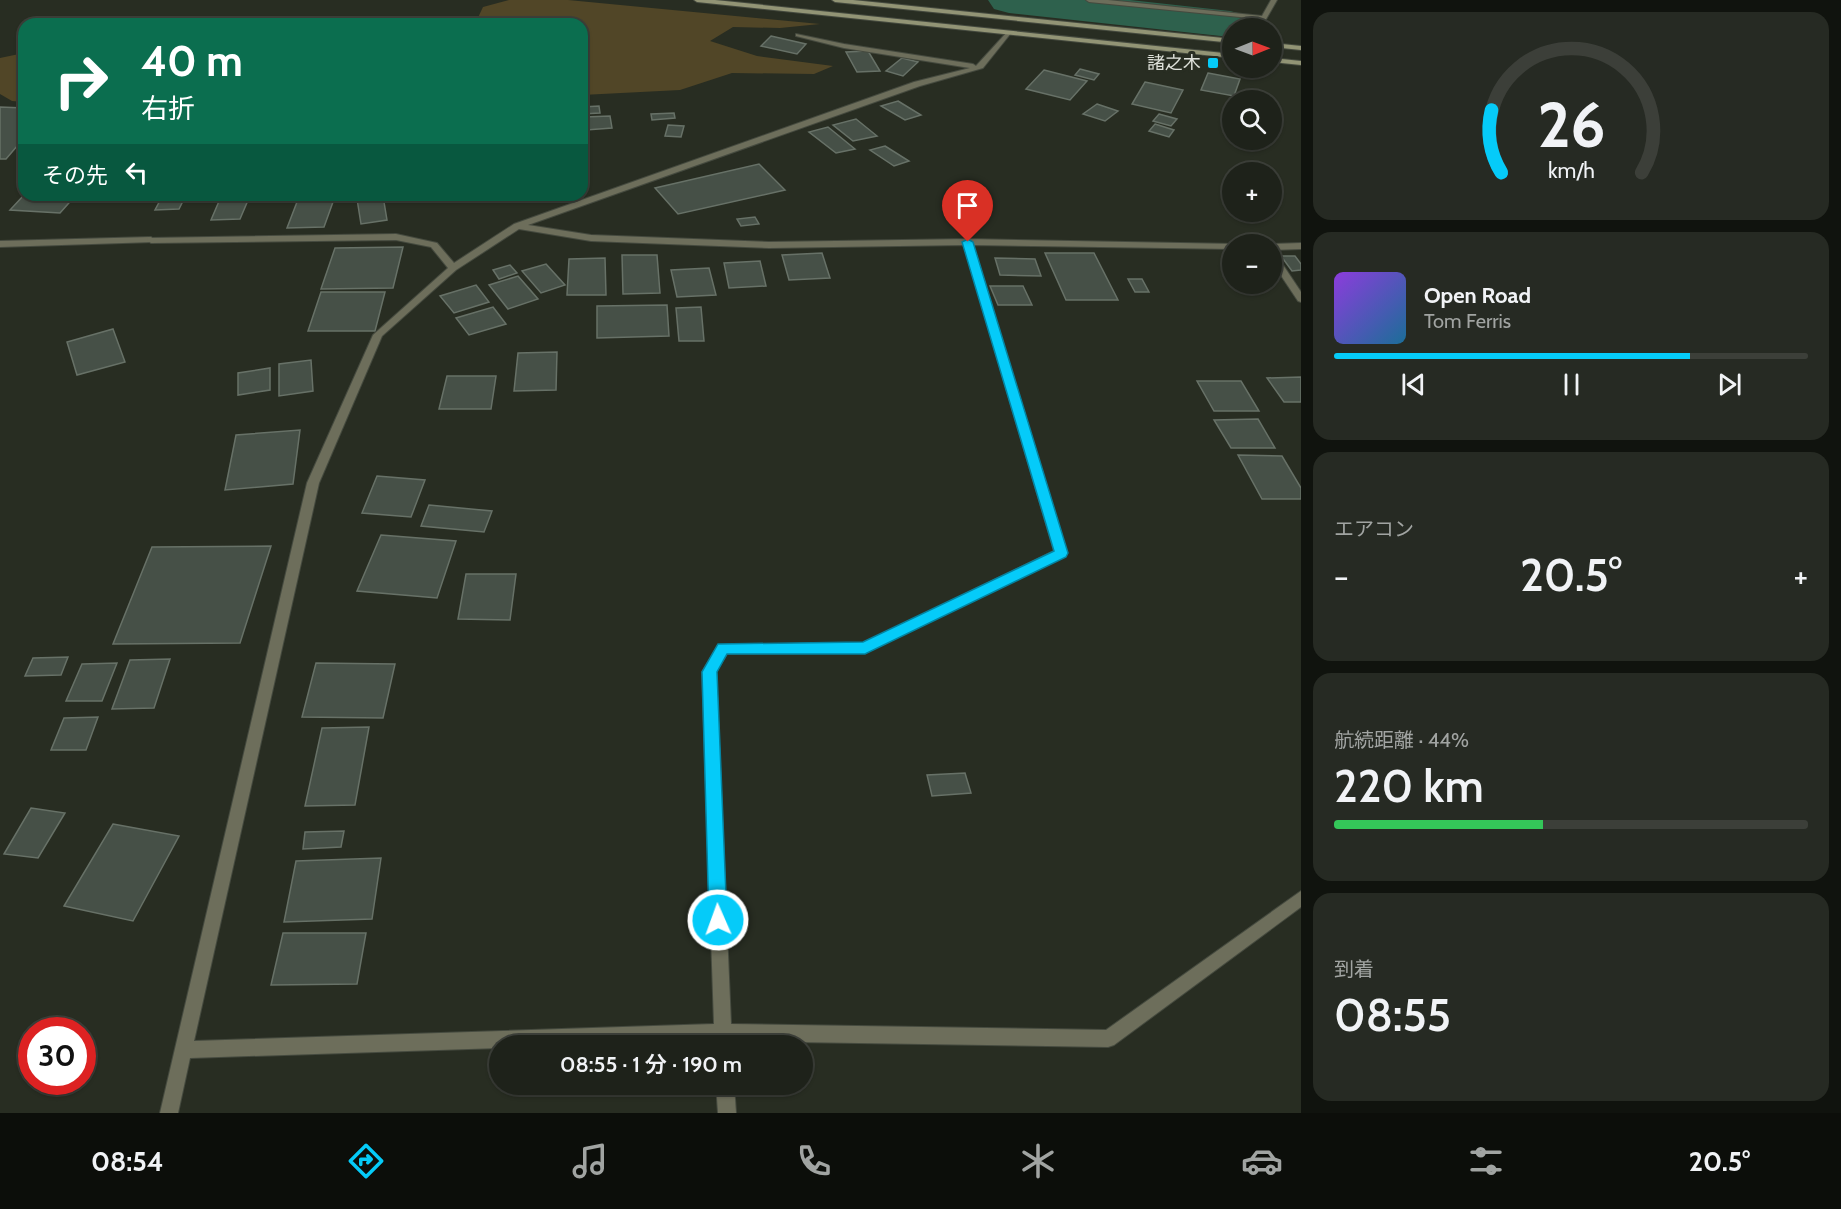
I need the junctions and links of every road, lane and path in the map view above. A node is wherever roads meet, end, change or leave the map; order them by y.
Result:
1 (697, 0) edge
2 (835, 0) edge
3 (1089, 0) edge
4 (1274, 0) edge
5 (1265, 18) joint
6 (1008, 33) junction
7 (798, 35) dead end
8 (1222, 40) edge
9 (1282, 46) edge
10 (1301, 48) edge
11 (1222, 55) edge
12 (1282, 61) edge
13 (1301, 63) edge
14 (981, 67) junction
15 (587, 201) edge
16 (588, 201) edge
17 (517, 226) junction
18 (968, 242) junction
19 (0, 244) edge
20 (1222, 246) edge
21 (1301, 246) edge
22 (1282, 247) edge
23 (453, 268) junction
24 (1282, 270) edge
25 (1301, 298) edge
26 (1301, 898) edge
27 (722, 1035) edge
28 (813, 1039) edge
29 (489, 1044) edge
30 (184, 1050) junction
31 (726, 1095) edge
32 (170, 1113) edge
33 (727, 1113) edge

1 - 6 street
2 - 8 street
3 - 5 street
4 - 5 street
6 - 11 street
6 - 14 street
7 - 14 street
9 - 10 street
12 - 13 street
14 - 16 street
15 - 17 street
17 - 18 street
17 - 23 street
18 - 20 street
18 - 27 street
19 - 23 street
21 - 22 street
23 - 30 street
24 - 25 street
26 - 28 street
29 - 30 street
30 - 32 street
31 - 33 street

